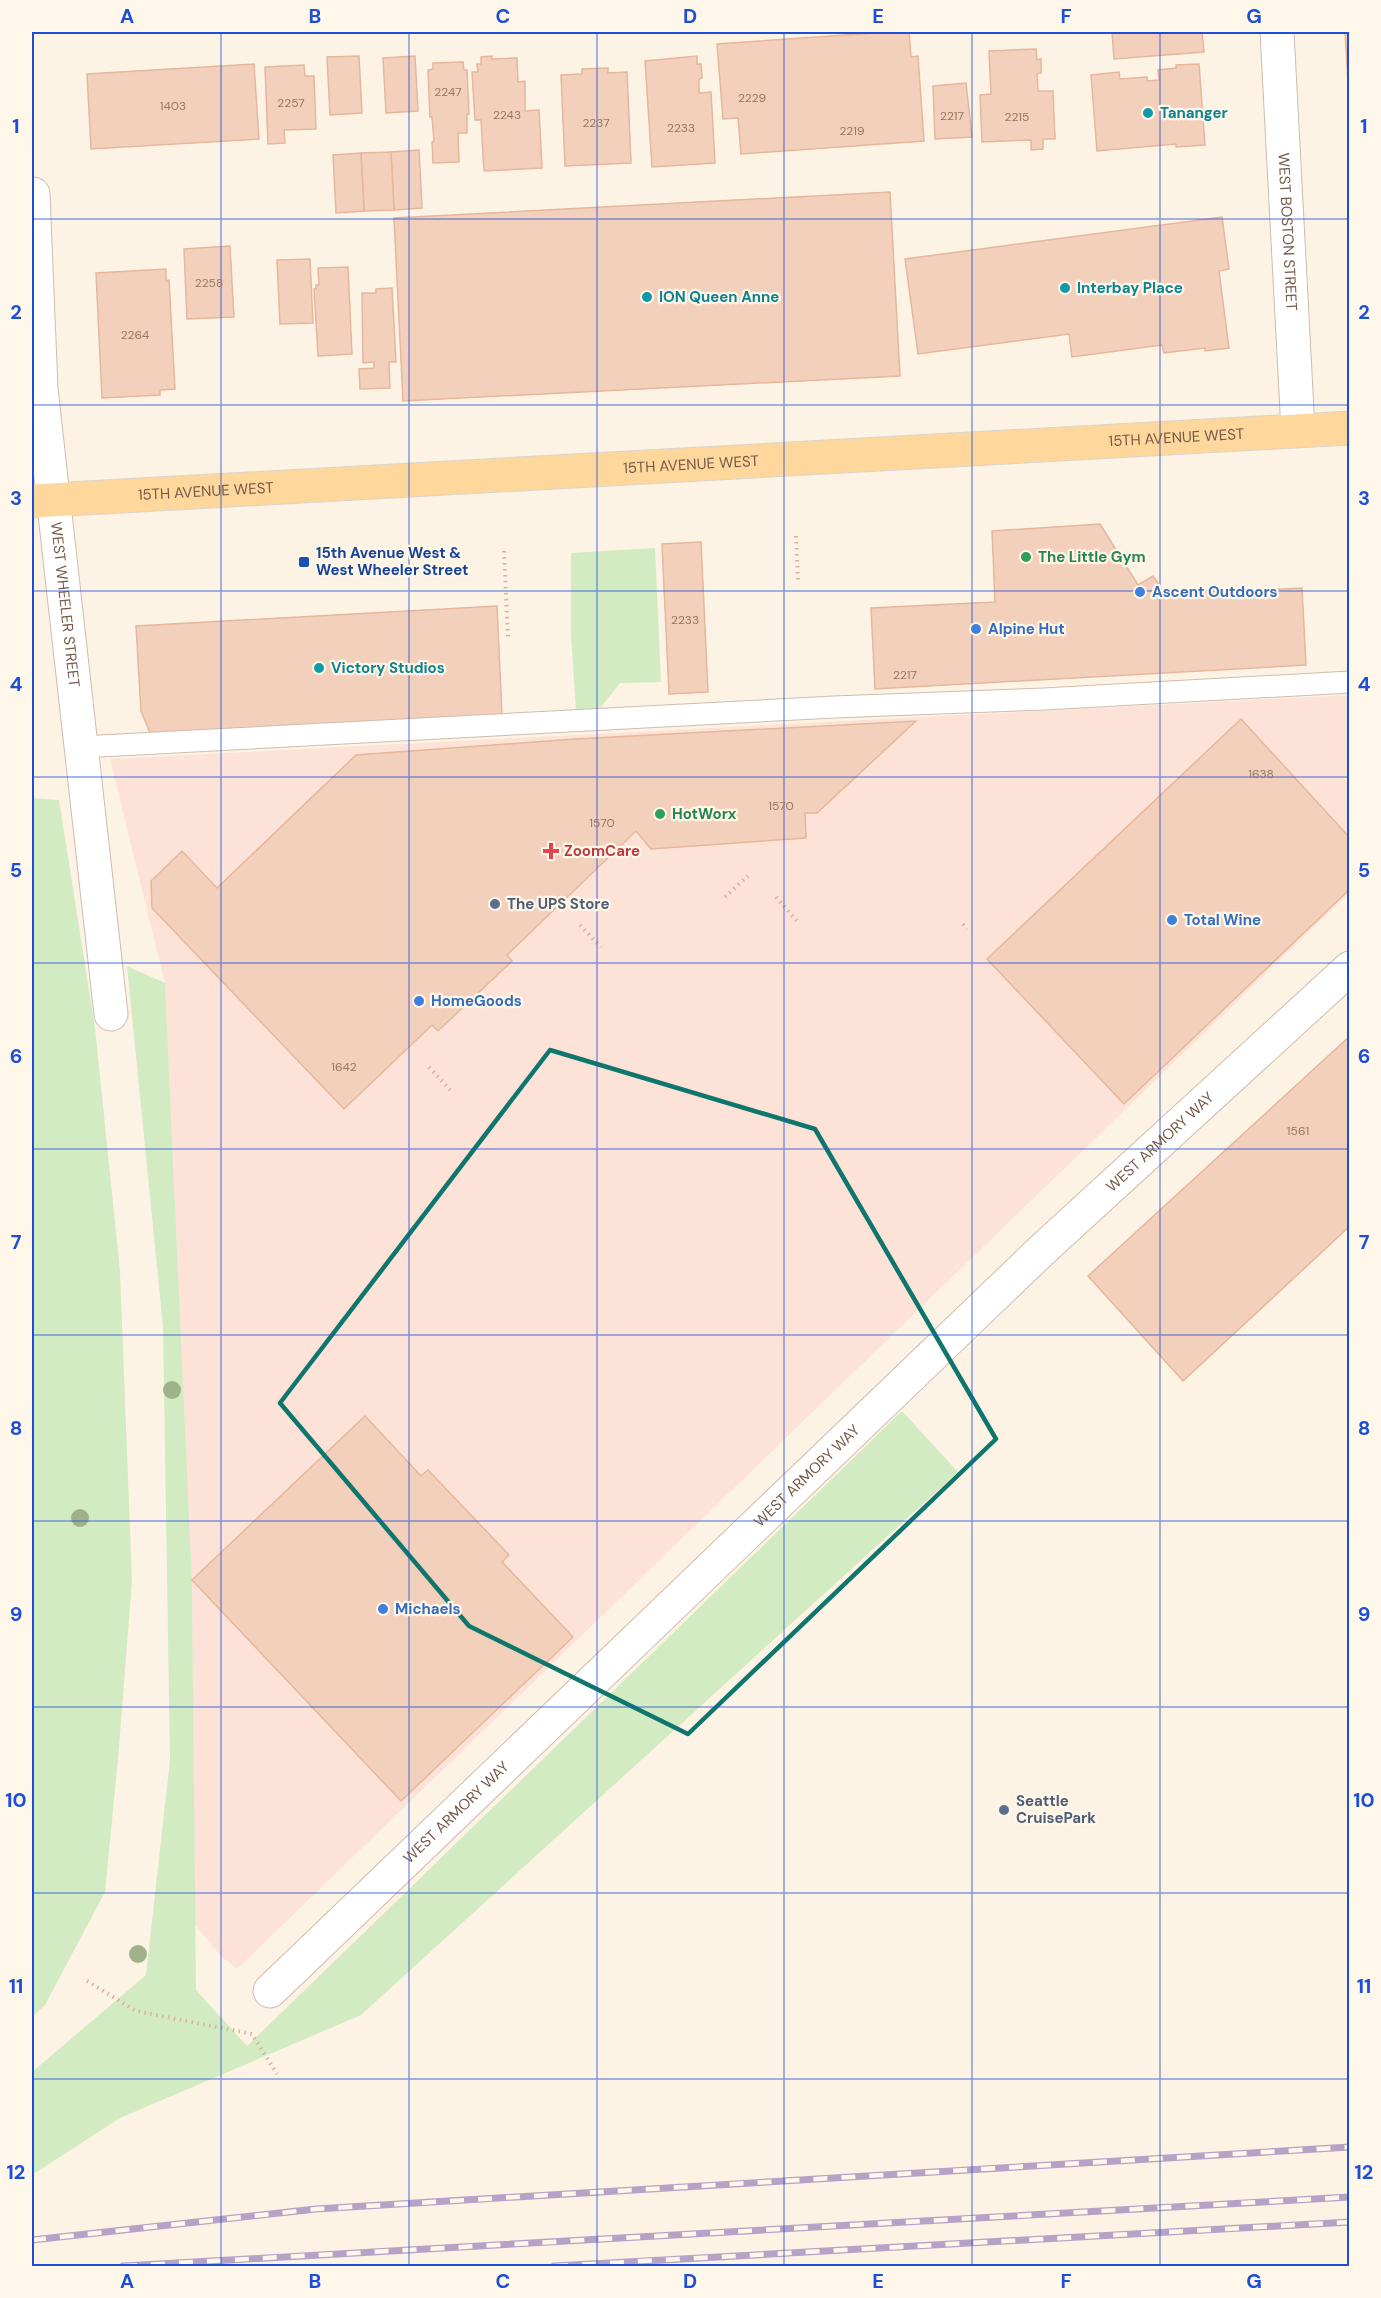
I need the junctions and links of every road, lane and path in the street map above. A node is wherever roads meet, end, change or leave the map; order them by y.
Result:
1 (1277, 32) edge
2 (33, 194) edge
3 (1350, 428) edge
4 (1298, 430) junction
5 (42, 501) edge
6 (796, 536) dead end
7 (504, 551) dead end
8 (798, 580) dead end
9 (508, 637) dead end
10 (1350, 682) edge
11 (81, 747) junction
12 (748, 876) dead end
13 (725, 897) dead end
14 (776, 897) dead end
15 (798, 922) dead end
16 (963, 924) dead end
17 (580, 925) dead end
18 (967, 929) dead end
19 (601, 947) dead end
20 (1350, 969) edge
21 (111, 1014) dead end
22 (429, 1067) dead end
23 (450, 1090) dead end
24 (87, 1981) dead end
25 (270, 1991) dead end
26 (254, 2028) dead end
27 (252, 2034) junction
28 (277, 2074) dead end

1 - 4 street, WEST BOSTON STREET
2 - 5 street, WEST WHEELER STREET
3 - 4 main road, 15TH AVENUE WEST
4 - 5 main road, 15TH AVENUE WEST
5 - 11 street, WEST WHEELER STREET
6 - 8 path
7 - 9 path
10 - 11 lane
11 - 21 street, WEST WHEELER STREET
12 - 13 path
14 - 15 path
16 - 18 path
17 - 19 path
20 - 25 street, WEST ARMORY WAY
22 - 23 path
24 - 27 path
26 - 27 path
27 - 28 path

